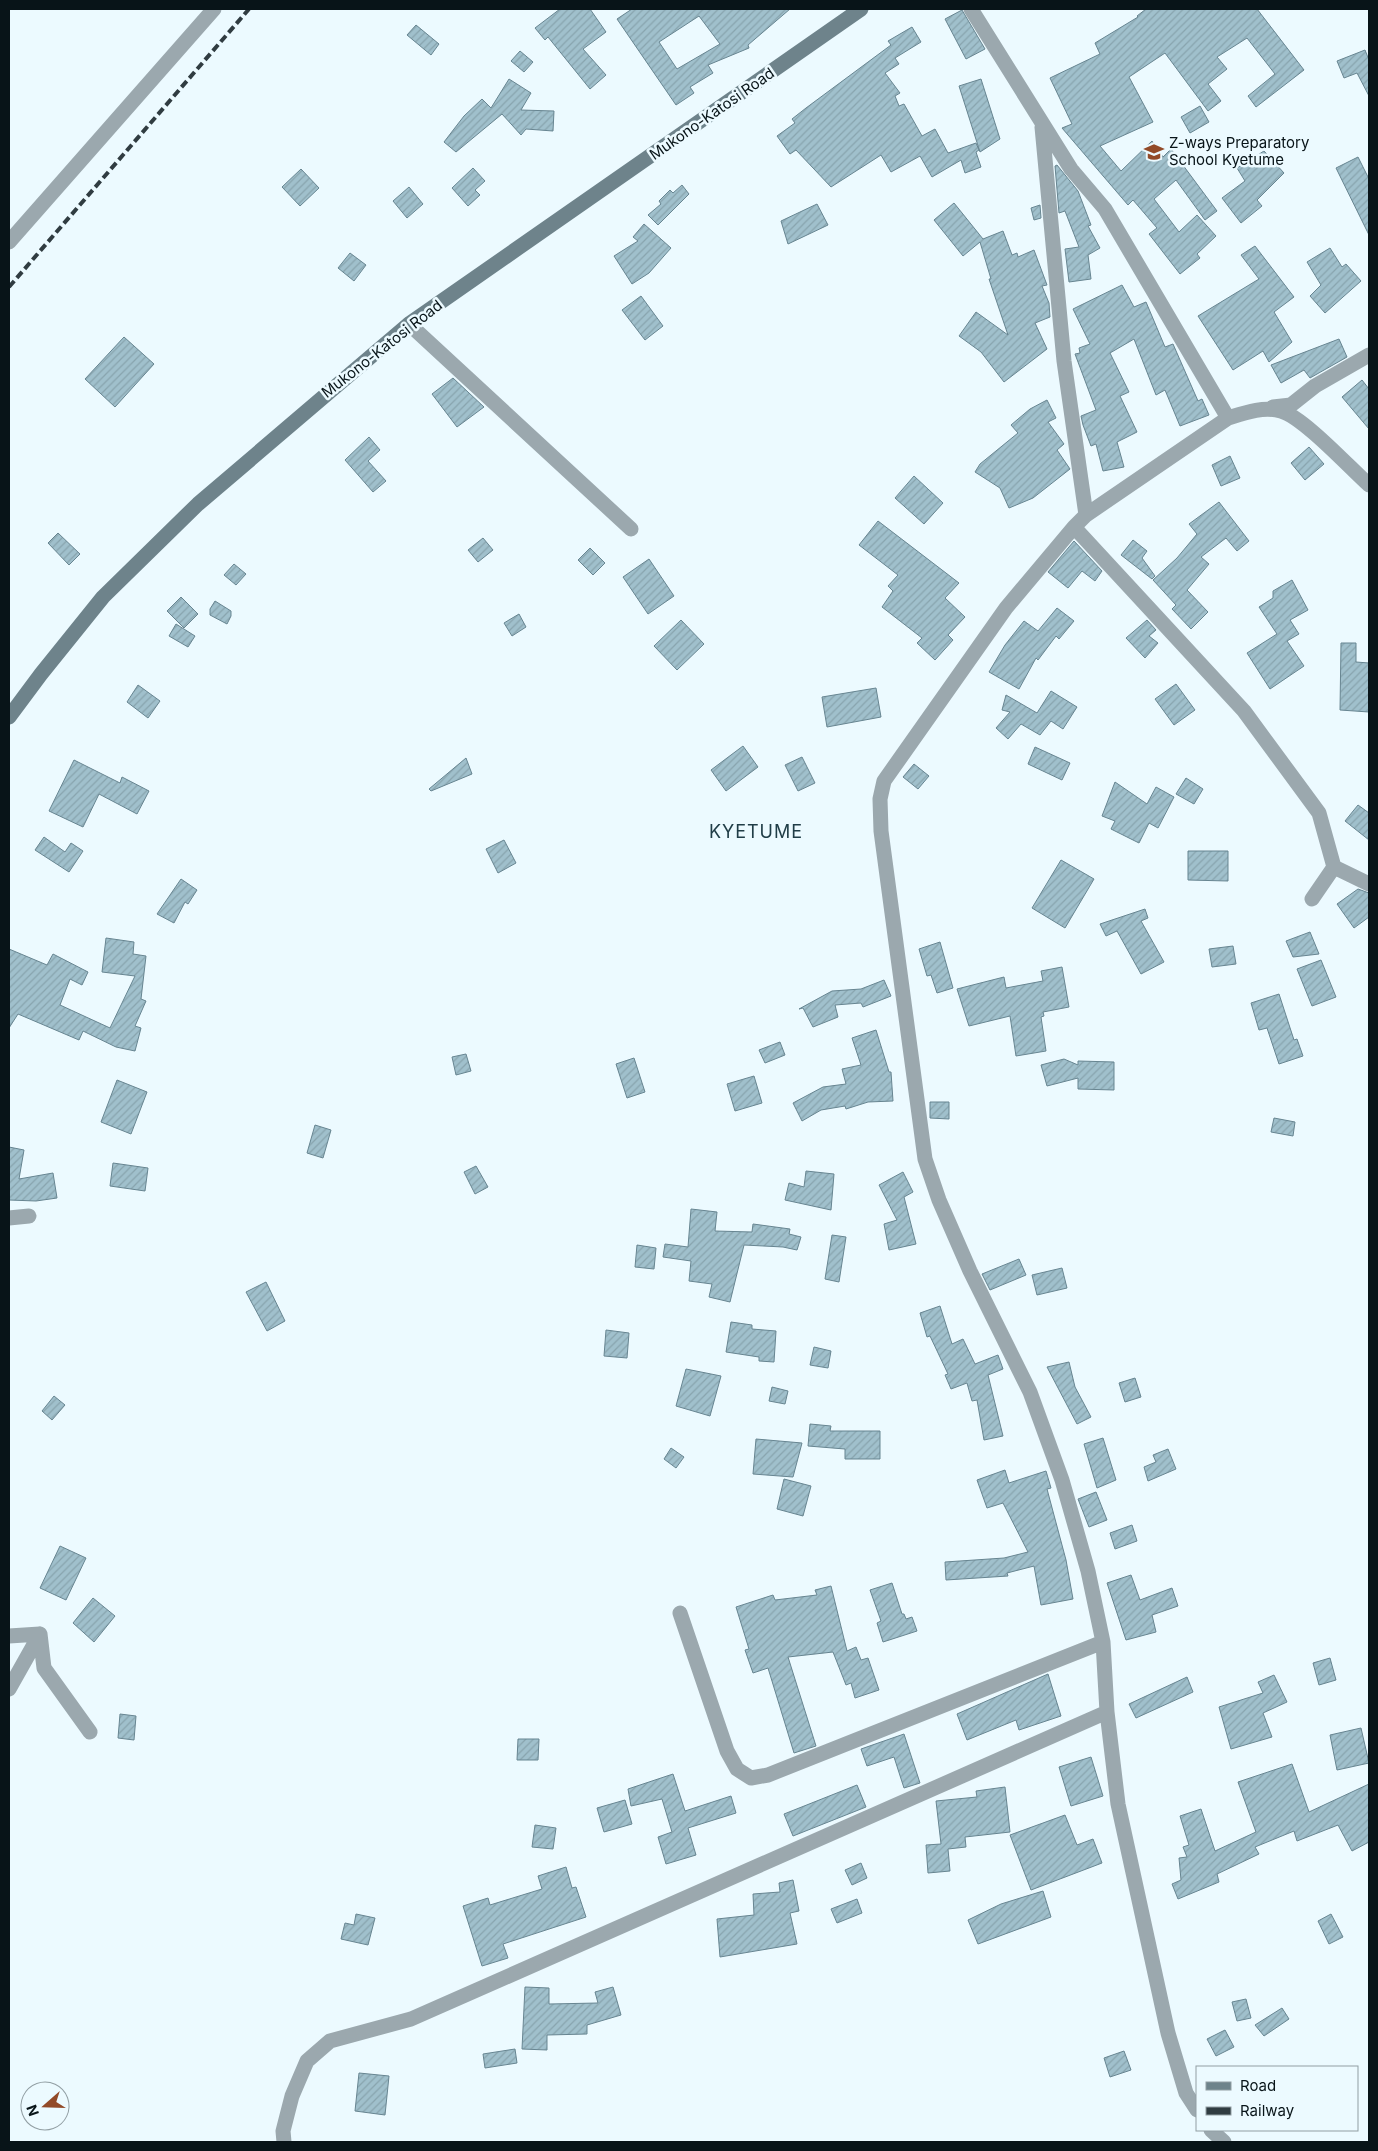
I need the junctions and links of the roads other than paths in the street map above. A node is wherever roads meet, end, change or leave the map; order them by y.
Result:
1 (214, 9) edge
2 (860, 9) edge
3 (971, 9) edge
4 (1042, 125) junction
5 (9, 242) edge
6 (409, 324) junction
7 (1369, 355) edge
8 (1262, 409) junction
9 (1228, 418) junction
10 (1369, 485) edge
11 (1086, 515) junction
12 (1074, 527) junction
13 (631, 528) dead end
14 (9, 718) edge
15 (1334, 867) junction
16 (1369, 884) edge
17 (1312, 899) dead end
18 (29, 1216) dead end
19 (9, 1218) edge
20 (680, 1614) dead end
21 (40, 1634) junction
22 (9, 1636) edge
23 (1103, 1642) junction
24 (9, 1689) edge
25 (1107, 1712) junction
26 (90, 1732) dead end
27 (1196, 2108) edge
28 (1212, 2131) edge
29 (284, 2142) edge
30 (1224, 2142) edge

1 - 5 street
2 - 6 main road, Mukono-Katosi Road
3 - 4 street
4 - 9 street
4 - 11 street
6 - 13 street
6 - 14 main road, Mukono-Katosi Road
7 - 8 street
8 - 9 street
8 - 10 street
9 - 11 street
11 - 12 street
12 - 15 street
12 - 23 street
15 - 16 street
15 - 17 street
18 - 19 street
20 - 23 street
21 - 22 street
21 - 24 street
21 - 26 street
23 - 25 street
25 - 27 street
25 - 29 street
28 - 30 street

